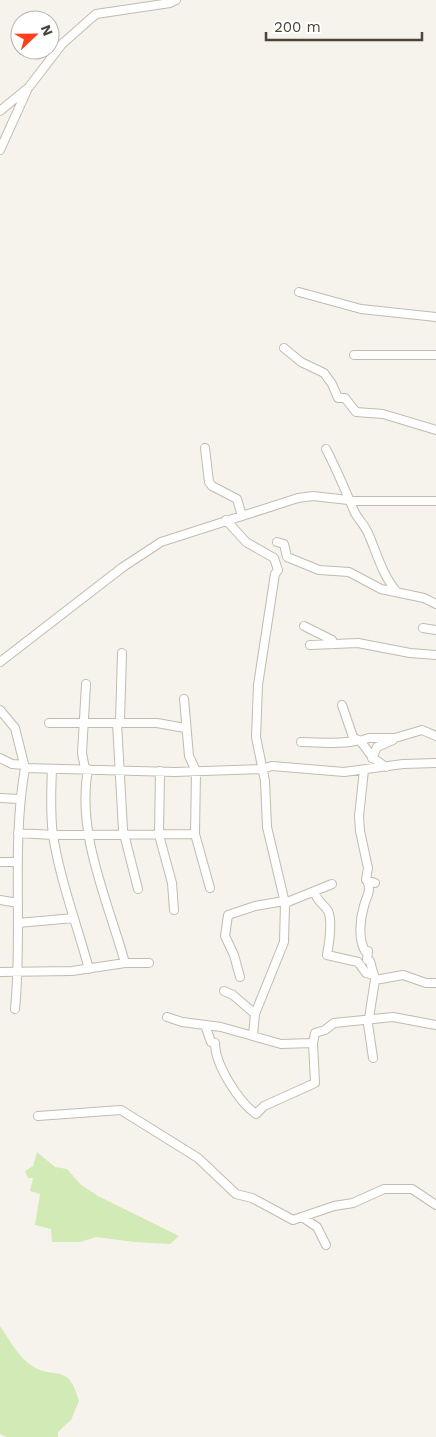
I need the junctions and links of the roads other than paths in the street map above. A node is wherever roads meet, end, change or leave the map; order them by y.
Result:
1 (176, 0) edge
2 (29, 86) junction
3 (0, 111) edge
4 (0, 150) edge
5 (299, 292) dead end
6 (436, 317) edge
7 (284, 348) dead end
8 (354, 355) dead end
9 (436, 355) edge
10 (436, 430) edge
11 (205, 448) dead end
12 (326, 449) dead end
13 (350, 501) junction
14 (436, 501) edge
15 (242, 516) junction
16 (226, 520) junction
17 (277, 542) dead end
18 (397, 592) junction
19 (436, 604) edge
20 (304, 626) dead end
21 (423, 628) dead end
22 (436, 630) edge
23 (334, 644) junction
24 (310, 645) dead end
25 (122, 653) dead end
26 (436, 655) edge
27 (0, 662) edge
28 (86, 684) dead end
29 (184, 699) dead end
30 (342, 705) dead end
31 (0, 710) edge
32 (119, 722) junction
33 (49, 723) dead end
34 (83, 723) junction
35 (185, 728) junction
36 (436, 736) edge
37 (394, 738) junction
38 (358, 741) junction
39 (301, 742) dead end
40 (0, 758) edge
41 (372, 758) junction
42 (436, 763) edge
43 (24, 766) junction
44 (386, 767) junction
45 (52, 769) junction
46 (86, 769) junction
47 (262, 769) junction
48 (118, 770) junction
49 (364, 770) junction
50 (160, 771) junction
51 (196, 771) junction
52 (0, 798) edge
53 (20, 799) junction
54 (18, 833) junction
55 (90, 834) junction
56 (159, 834) junction
57 (195, 834) junction
58 (53, 835) junction
59 (124, 835) junction
60 (0, 862) edge
61 (17, 862) junction
62 (332, 884) dead end
63 (210, 888) dead end
64 (138, 889) dead end
65 (315, 892) junction
66 (0, 900) edge
67 (285, 902) junction
68 (18, 903) junction
69 (174, 910) dead end
70 (74, 918) junction
71 (18, 923) junction
72 (125, 963) junction
73 (149, 963) dead end
74 (89, 969) junction
75 (0, 972) edge
76 (18, 972) junction
77 (240, 977) dead end
78 (374, 977) junction
79 (436, 983) edge
80 (224, 991) dead end
81 (14, 1009) dead end
82 (255, 1014) junction
83 (167, 1017) dead end
84 (370, 1019) junction
85 (205, 1025) junction
86 (436, 1025) edge
87 (253, 1035) junction
88 (313, 1043) junction
89 (373, 1058) dead end
90 (38, 1116) dead end
91 (436, 1205) edge
92 (302, 1217) junction
93 (326, 1245) dead end

1 - 2 street
2 - 3 street
2 - 4 street
5 - 6 street
7 - 10 street
8 - 9 street
11 - 15 street
12 - 13 street
13 - 14 street
13 - 15 street
13 - 18 street
15 - 16 street
16 - 27 street
16 - 47 street
17 - 18 street
18 - 19 street
20 - 23 street
21 - 22 street
23 - 24 street
23 - 26 street
25 - 32 street
28 - 34 street
29 - 35 street
30 - 38 street
31 - 43 street
32 - 34 street
32 - 35 street
32 - 48 street
33 - 34 street
34 - 46 street
35 - 51 street
36 - 37 street
37 - 38 street
37 - 41 street
38 - 39 street
38 - 41 street
40 - 43 street
41 - 44 street
42 - 44 street
43 - 45 street
43 - 53 street
44 - 49 street
45 - 46 street
45 - 58 street
46 - 48 street
46 - 55 street
47 - 49 street
47 - 51 street
47 - 67 street
48 - 50 street
48 - 59 street
49 - 78 street
50 - 51 street
50 - 56 street
51 - 57 street
52 - 53 street
53 - 54 street
54 - 58 street
54 - 61 street
55 - 58 street
55 - 59 street
55 - 72 street
56 - 57 street
56 - 59 street
56 - 69 street
57 - 63 street
58 - 70 street
59 - 64 street
60 - 61 street
61 - 68 street
62 - 65 street
65 - 67 street
65 - 78 street
66 - 68 street
67 - 77 street
67 - 82 street
68 - 71 street
70 - 71 street
70 - 74 street
71 - 76 street
72 - 73 street
72 - 74 street
74 - 76 street
75 - 76 street
76 - 81 street
78 - 79 street
78 - 84 street
80 - 82 street
82 - 87 street
83 - 85 street
84 - 86 street
84 - 88 street
84 - 89 street
85 - 87 street
85 - 88 street
87 - 88 street
90 - 92 street
91 - 92 street
92 - 93 street

